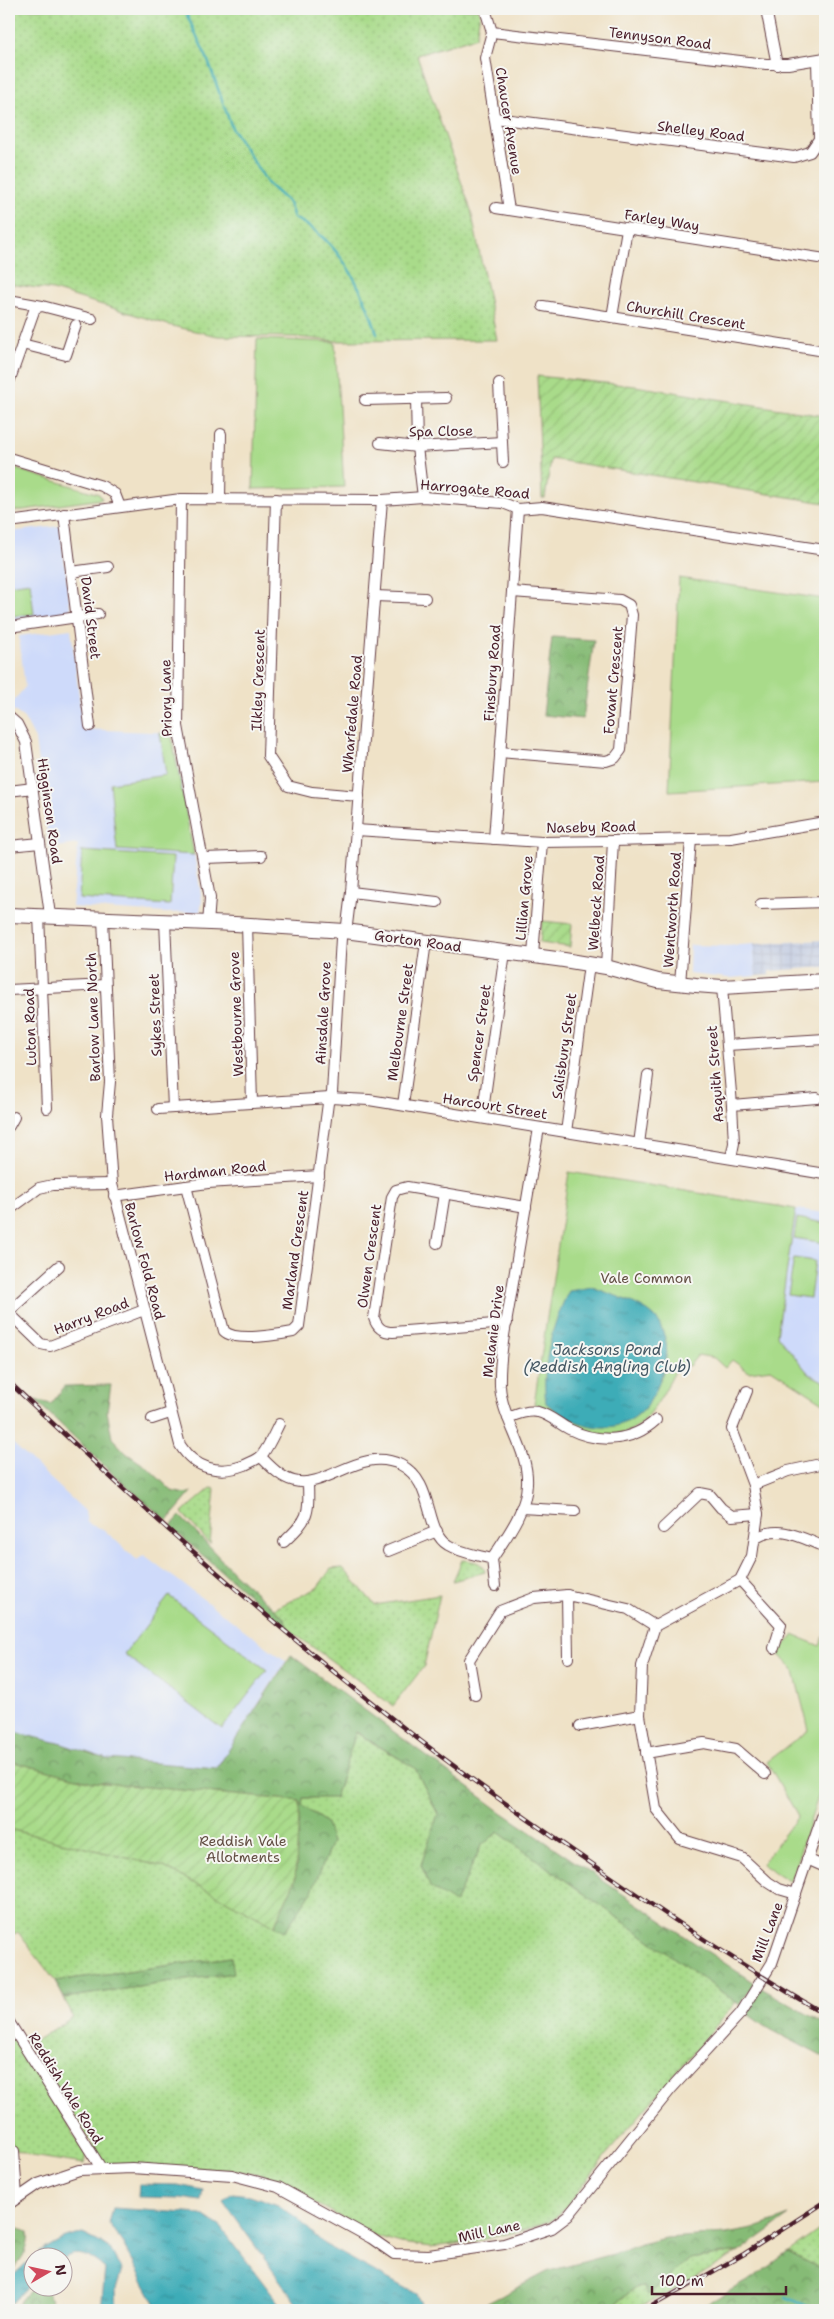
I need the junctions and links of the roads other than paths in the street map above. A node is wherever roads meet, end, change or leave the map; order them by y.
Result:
1 (485, 9) edge
2 (766, 9) edge
3 (492, 32) junction
4 (821, 59) edge
5 (777, 65) junction
6 (494, 118) junction
7 (496, 208) dead end
8 (509, 210) junction
9 (627, 229) junction
10 (825, 259) edge
11 (9, 300) edge
12 (42, 306) junction
13 (543, 306) dead end
14 (612, 317) junction
15 (92, 319) dead end
16 (76, 325) dead end
17 (22, 344) junction
18 (825, 351) edge
19 (11, 371) edge
20 (9, 382) edge
21 (499, 383) dead end
22 (416, 398) junction
23 (446, 398) dead end
24 (365, 400) dead end
25 (221, 434) dead end
26 (502, 442) junction
27 (380, 443) dead end
28 (417, 447) junction
29 (9, 458) edge
30 (502, 462) dead end
31 (423, 497) junction
32 (276, 498) junction
33 (181, 499) junction
34 (220, 499) junction
35 (382, 500) junction
36 (120, 507) junction
37 (518, 509) junction
38 (64, 514) junction
39 (9, 522) edge
40 (825, 550) edge
41 (108, 567) dead end
42 (71, 572) junction
43 (512, 592) junction
44 (375, 596) junction
45 (425, 598) dead end
46 (98, 614) dead end
47 (76, 617) junction
48 (9, 627) edge
49 (9, 717) edge
50 (90, 726) dead end
51 (500, 752) junction
52 (33, 788) junction
53 (9, 790) edge
54 (359, 796) junction
55 (825, 822) edge
56 (356, 830) junction
57 (494, 839) junction
58 (691, 839) junction
59 (614, 841) junction
60 (40, 842) junction
61 (542, 842) junction
62 (9, 846) edge
63 (261, 856) dead end
64 (204, 858) junction
65 (351, 892) junction
66 (437, 902) dead end
67 (825, 902) edge
68 (761, 904) dead end
69 (9, 915) edge
70 (44, 915) junction
71 (103, 918) junction
72 (165, 922) junction
73 (208, 924) junction
74 (247, 924) junction
75 (344, 931) junction
76 (426, 942) junction
77 (505, 952) junction
78 (532, 956) junction
79 (589, 965) junction
80 (606, 967) junction
81 (825, 981) edge
82 (680, 984) junction
83 (105, 985) junction
84 (722, 987) junction
85 (42, 988) junction
86 (9, 990) edge
87 (825, 1039) edge
88 (727, 1045) junction
89 (648, 1075) dead end
90 (330, 1098) junction
91 (817, 1098) dead end
92 (252, 1103) junction
93 (732, 1105) junction
94 (403, 1106) junction
95 (47, 1108) dead end
96 (173, 1108) junction
97 (158, 1109) dead end
98 (107, 1115) joint
99 (482, 1118) junction
100 (539, 1128) junction
101 (566, 1132) junction
102 (639, 1144) junction
103 (731, 1158) junction
104 (825, 1174) edge
105 (318, 1176) junction
106 (112, 1184) junction
107 (186, 1186) junction
108 (445, 1193) junction
109 (114, 1196) junction
110 (526, 1207) junction
111 (9, 1210) edge
112 (437, 1243) dead end
113 (59, 1266) dead end
114 (144, 1310) junction
115 (9, 1312) edge
116 (507, 1323) junction
117 (747, 1391) dead end
118 (170, 1412) junction
119 (508, 1418) junction
120 (151, 1420) dead end
121 (656, 1420) dead end
122 (279, 1424) dead end
123 (261, 1457) junction
124 (825, 1463) edge
125 (308, 1482) junction
126 (753, 1486) junction
127 (522, 1508) junction
128 (575, 1511) dead end
129 (758, 1514) junction
130 (663, 1528) dead end
131 (437, 1532) junction
132 (756, 1538) junction
133 (284, 1542) dead end
134 (820, 1545) dead end
135 (388, 1551) dead end
136 (492, 1559) junction
137 (740, 1580) junction
138 (495, 1586) dead end
139 (567, 1595) junction
140 (655, 1626) junction
141 (774, 1648) dead end
142 (568, 1658) dead end
143 (475, 1695) dead end
144 (640, 1715) junction
145 (580, 1726) dead end
146 (646, 1753) junction
147 (765, 1774) dead end
148 (825, 1808) edge
149 (807, 1859) junction
150 (825, 1867) edge
151 (796, 1894) junction
152 (9, 2022) edge
153 (14, 2151) dead end
154 (101, 2168) junction
155 (13, 2201) edge

1 - 3 street
2 - 5 street
3 - 5 street, Tennyson Road
3 - 6 street, Chaucer Avenue
4 - 5 street, Tennyson Road
4 - 6 street, Shelley Road
6 - 8 street, Chaucer Avenue
7 - 8 street, Farley Way
8 - 9 street, Farley Way
9 - 10 street, Farley Way
9 - 14 street
11 - 12 street
12 - 15 street
12 - 17 street
13 - 14 street, Churchill Crescent
14 - 18 street, Churchill Crescent
16 - 17 street
17 - 19 street
19 - 20 street
21 - 26 street
22 - 23 street
22 - 24 street
22 - 28 street
25 - 34 street
26 - 28 street, Spa Close
26 - 30 street
27 - 28 street, Spa Close
28 - 31 street
29 - 36 street
31 - 35 street, Harrogate Road
31 - 37 street, Harrogate Road
32 - 34 street, Harrogate Road
32 - 35 street, Harrogate Road
32 - 54 street, Ilkley Crescent
33 - 34 street, Harrogate Road
33 - 36 street, Harrogate Road
33 - 64 street, Priory Lane
35 - 44 street, Wharfedale Road
36 - 38 street, Harrogate Road
37 - 40 street, Harrogate Road
37 - 43 street, Finsbury Road
38 - 39 street, Harrogate Road
38 - 42 street, David Street
41 - 42 street
42 - 47 street, David Street
43 - 51 street, Finsbury Road
43 - 51 street, Fovant Crescent
44 - 45 street
44 - 54 street, Wharfedale Road
46 - 47 street
47 - 48 street
47 - 50 street, David Street
49 - 52 street, Higginson Road
51 - 57 street, Finsbury Road
52 - 53 street
52 - 60 street, Higginson Road
54 - 56 street, Wharfedale Road
55 - 58 street, Naseby Road
56 - 57 street, Naseby Road
56 - 65 street, Wharfedale Road
57 - 61 street, Naseby Road
58 - 59 street, Naseby Road
58 - 82 street, Wentworth Road
59 - 61 street, Naseby Road
59 - 80 street, Welbeck Road
60 - 62 street
60 - 70 street, Higginson Road
61 - 78 street, Lillian Grove
63 - 64 street
64 - 73 street, Priory Lane
65 - 66 street
65 - 75 street, Wharfedale Road
67 - 68 street
69 - 70 main road, Gorton Road
70 - 71 main road, Gorton Road
70 - 85 street, Luton Road
71 - 72 main road, Gorton Road
71 - 83 street, Barlow Lane North
72 - 73 main road, Gorton Road
72 - 96 street, Sykes Street
73 - 74 main road, Gorton Road
74 - 75 main road, Gorton Road
74 - 92 street, Westbourne Grove
75 - 76 main road, Gorton Road
75 - 90 street, Ainsdale Grove
76 - 77 main road, Gorton Road
76 - 94 street, Melbourne Street
77 - 78 main road, Gorton Road
77 - 99 street, Spencer Street
78 - 79 main road, Gorton Road
79 - 80 main road, Gorton Road
79 - 101 street, Salisbury Street
80 - 82 main road, Gorton Road
81 - 84 main road, Gorton Road
82 - 84 main road, Gorton Road
83 - 85 street
83 - 98 street, Barlow Lane North
84 - 88 street, Asquith Street
85 - 86 street
85 - 95 street, Luton Road
87 - 88 street
88 - 93 street, Asquith Street
89 - 102 street
90 - 92 street, Harcourt Street
90 - 94 street, Harcourt Street
90 - 105 street, Marland Crescent
91 - 93 street
92 - 96 street, Harcourt Street
93 - 103 street, Asquith Street
94 - 99 street, Harcourt Street
96 - 97 street, Harcourt Street
98 - 106 street, Barlow Fold Road
99 - 100 street, Harcourt Street
100 - 101 street, Harcourt Street
100 - 110 street, Melanie Drive
101 - 102 street, Harcourt Street
102 - 103 street, Harcourt Street
103 - 104 street, Harcourt Street
105 - 107 street, Hardman Road
105 - 107 street, Marland Crescent
106 - 109 street, Barlow Fold Road
106 - 111 street
107 - 109 street, Hardman Road
108 - 110 street, Olwen Crescent
108 - 112 street
108 - 116 street, Olwen Crescent
109 - 114 street, Barlow Fold Road
110 - 116 street, Melanie Drive
113 - 115 street
114 - 115 street, Harry Road
114 - 118 street, Barlow Fold Road
116 - 119 street, Melanie Drive
117 - 126 street
118 - 120 street
118 - 123 street, Barlow Fold Road
119 - 121 street
119 - 127 street, Melanie Drive
122 - 123 street
123 - 125 street
124 - 126 street
125 - 131 street
125 - 133 street
126 - 129 street
127 - 128 street
127 - 136 street, Melanie Drive
129 - 130 street
129 - 132 street
131 - 135 street
131 - 136 street
132 - 134 street
132 - 137 street
136 - 138 street
137 - 140 street
137 - 141 street
139 - 140 street
139 - 142 street
139 - 143 street
140 - 144 street
144 - 145 street
144 - 146 street
146 - 147 street
146 - 151 street
148 - 149 street, Mill Lane
149 - 150 street
149 - 151 street, Mill Lane
151 - 154 street, Mill Lane
152 - 154 street, Reddish Vale Road
153 - 155 street
154 - 155 street, Mill Lane

